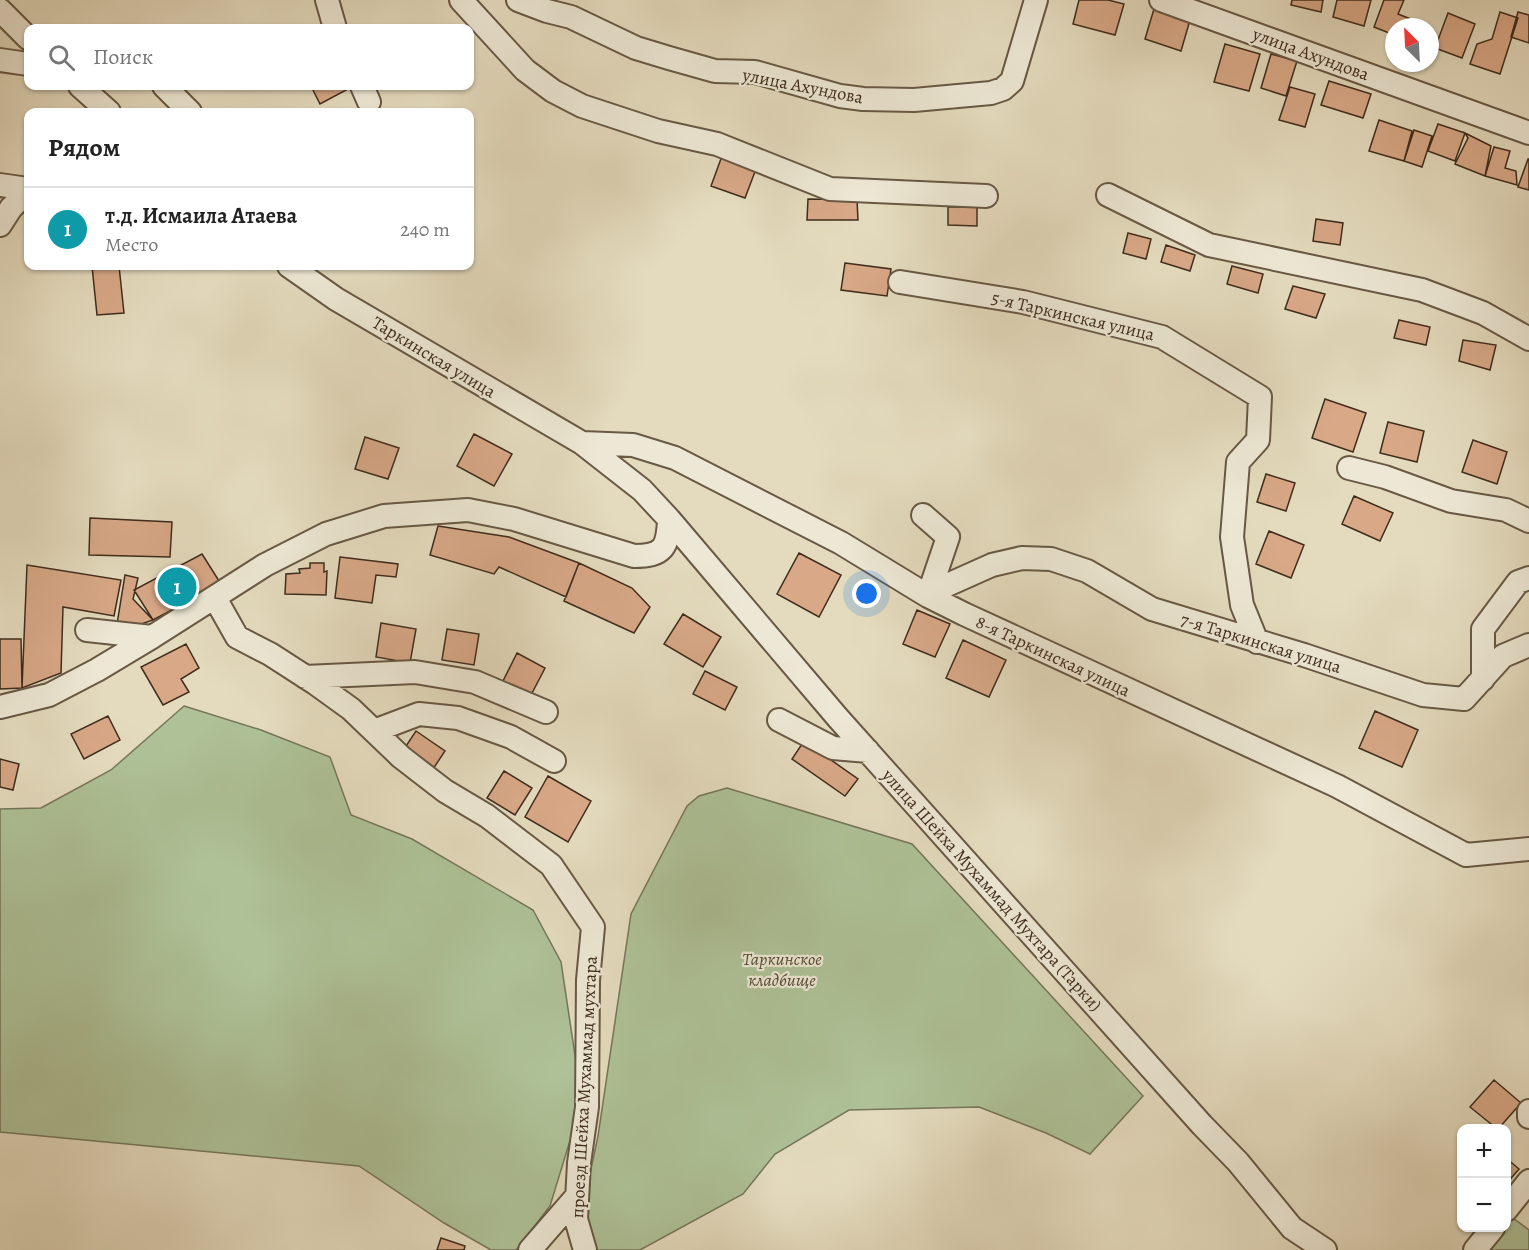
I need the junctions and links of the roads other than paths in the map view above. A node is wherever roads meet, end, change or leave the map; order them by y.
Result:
1 (327, 0) edge
2 (461, 0) edge
3 (518, 0) edge
4 (1036, 0) edge
5 (1161, 0) edge
6 (4, 14) edge
7 (333, 24) edge
8 (24, 34) edge
9 (0, 60) edge
10 (24, 63) edge
11 (84, 90) edge
12 (168, 90) edge
13 (100, 108) edge
14 (186, 108) edge
15 (1529, 133) edge
16 (0, 185) edge
17 (24, 189) edge
18 (24, 194) edge
19 (1108, 195) dead end
20 (986, 196) dead end
21 (0, 225) edge
22 (295, 270) edge
23 (900, 282) dead end
24 (1529, 339) edge
25 (582, 443) junction
26 (1350, 468) dead end
27 (923, 515) dead end
28 (669, 519) junction
29 (1529, 521) edge
30 (1529, 578) edge
31 (928, 596) junction
32 (214, 598) junction
33 (87, 630) dead end
34 (152, 637) junction
35 (1257, 642) junction
36 (1529, 645) edge
37 (305, 677) junction
38 (1483, 679) junction
39 (0, 707) edge
40 (546, 712) dead end
41 (779, 720) dead end
42 (374, 731) junction
43 (868, 751) junction
44 (554, 761) dead end
45 (1529, 849) edge
46 (1529, 1111) edge
47 (1529, 1117) edge
48 (1529, 1181) edge
49 (577, 1196) junction
50 (1511, 1204) edge
51 (1489, 1232) edge
52 (530, 1250) edge
53 (585, 1250) edge
54 (1325, 1250) edge
55 (1475, 1250) edge

1 - 7 street
2 - 20 street
3 - 4 street, улица Ахундова
5 - 15 street, улица Ахундова
6 - 8 street
9 - 10 street
11 - 13 street
12 - 14 street
16 - 17 street
18 - 21 street
19 - 24 street
22 - 25 street, Таркинская улица
23 - 35 street, 5-я Таркинская улица
25 - 28 street, улица Шейха Мухаммад Мухтара (Тарки)
25 - 31 street, 8-я Таркинская улица
26 - 29 street
27 - 31 street
28 - 32 street
28 - 43 street, улица Шейха Мухаммад Мухтара (Тарки)
30 - 38 street
31 - 35 street, 7-я Таркинская улица
31 - 45 street, 8-я Таркинская улица
32 - 34 street
32 - 37 street, проезд Шейха Мухаммад мухтара
33 - 34 street
34 - 39 street
35 - 38 street, 7-я Таркинская улица
36 - 38 street
37 - 40 street
37 - 42 street, проезд Шейха Мухаммад мухтара
41 - 43 street
42 - 44 street
42 - 49 street, проезд Шейха Мухаммад мухтара
43 - 54 street, улица Шейха Мухаммад Мухтара (Тарки)
46 - 47 street
48 - 50 street
49 - 52 street
49 - 53 street, проезд Шейха Мухаммад мухтара
51 - 55 street

